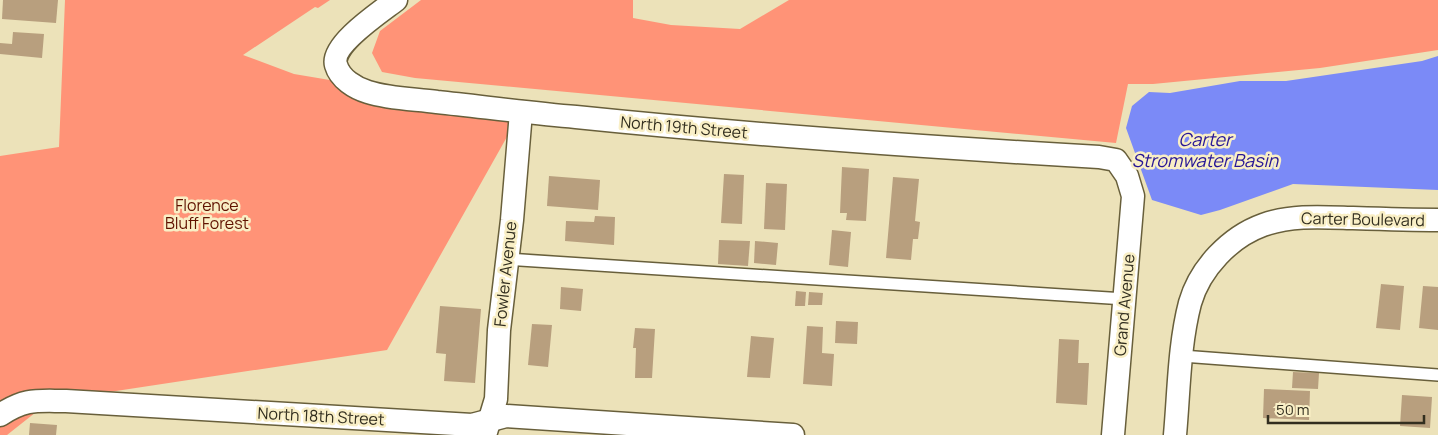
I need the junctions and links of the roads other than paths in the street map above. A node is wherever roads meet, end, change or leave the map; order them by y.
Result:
1 (396, 0) edge
2 (521, 112) junction
3 (1127, 176) joint
4 (1438, 220) edge
5 (506, 259) junction
6 (1125, 299) junction
7 (1182, 356) junction
8 (1438, 375) edge
9 (0, 415) edge
10 (487, 428) edge
11 (793, 435) edge
12 (1114, 435) edge
13 (1175, 435) edge

1 - 2 street, North 19th Street
2 - 3 street, North 19th Street
2 - 5 street, Fowler Avenue
3 - 6 street, Grand Avenue
4 - 7 street, Carter Boulevard
5 - 6 lane
5 - 10 street, Fowler Avenue
6 - 12 street, Grand Avenue
7 - 8 lane
7 - 13 street, Carter Boulevard
9 - 10 street, North 18th Street
10 - 11 street, North 18th Street

